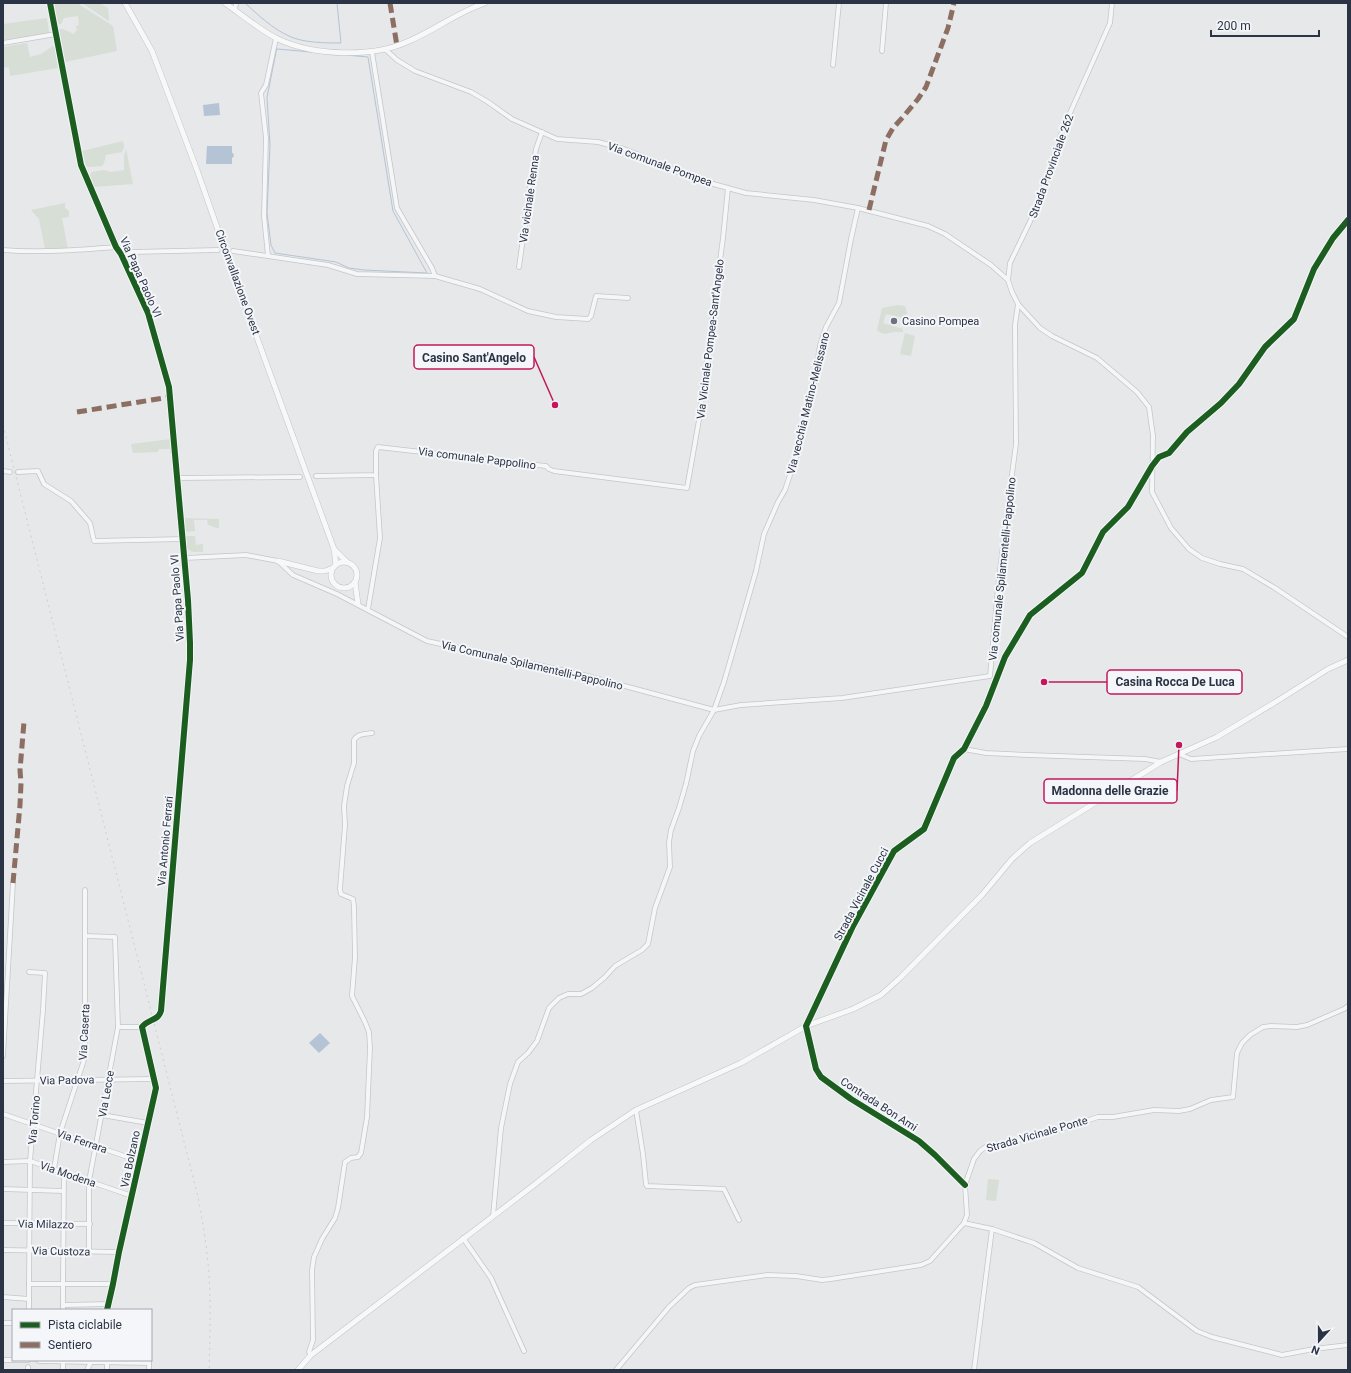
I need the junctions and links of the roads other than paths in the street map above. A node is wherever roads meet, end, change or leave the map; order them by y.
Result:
1 (50, 3) edge
2 (125, 3) edge
3 (225, 3) edge
4 (236, 3) edge
5 (485, 3) edge
6 (839, 3) edge
7 (886, 3) edge
8 (1112, 3) edge
9 (235, 10) junction
10 (56, 34) junction
11 (276, 38) junction
12 (3, 43) edge
13 (386, 50) junction
14 (882, 51) dead end
15 (372, 52) junction
16 (833, 66) dead end
17 (542, 132) junction
18 (728, 188) junction
19 (858, 208) junction
20 (1348, 220) edge
21 (116, 247) junction
22 (3, 250) edge
23 (218, 250) dead end
24 (233, 250) dead end
25 (121, 254) junction
26 (268, 256) junction
27 (519, 266) dead end
28 (436, 276) junction
29 (1008, 280) junction
30 (628, 298) dead end
31 (1018, 304) junction
32 (1152, 466) junction
33 (3, 472) edge
34 (10, 472) dead end
35 (18, 472) dead end
36 (376, 475) junction
37 (316, 476) dead end
38 (300, 477) dead end
39 (178, 478) junction
40 (687, 488) joint
41 (182, 539) junction
42 (334, 549) junction
43 (185, 558) junction
44 (278, 562) junction
45 (347, 562) junction
46 (335, 566) junction
47 (318, 571) junction
48 (332, 577) junction
49 (355, 582) junction
50 (348, 587) junction
51 (357, 596) junction
52 (358, 604) junction
53 (368, 609) junction
54 (1348, 637) edge
55 (190, 660) joint
56 (1348, 660) edge
57 (714, 710) junction
58 (372, 733) dead end
59 (964, 749) junction
60 (1348, 749) edge
61 (1179, 754) junction
62 (1161, 762) junction
63 (13, 883) dead end
64 (85, 890) dead end
65 (86, 936) junction
66 (29, 972) dead end
67 (1348, 1006) edge
68 (806, 1026) junction
69 (118, 1027) junction
70 (142, 1027) junction
71 (3, 1056) edge
72 (154, 1079) junction
73 (38, 1080) junction
74 (78, 1080) junction
75 (109, 1080) junction
76 (3, 1081) edge
77 (636, 1110) junction
78 (3, 1114) edge
79 (102, 1115) junction
80 (148, 1123) junction
81 (33, 1124) junction
82 (60, 1134) junction
83 (96, 1146) junction
84 (30, 1161) junction
85 (139, 1161) junction
86 (3, 1162) edge
87 (54, 1169) junction
88 (64, 1172) junction
89 (89, 1181) junction
90 (965, 1185) junction
91 (3, 1189) edge
92 (30, 1190) junction
93 (63, 1191) junction
94 (132, 1196) junction
95 (493, 1216) junction
96 (739, 1220) dead end
97 (3, 1223) edge
98 (964, 1223) junction
99 (30, 1224) junction
100 (63, 1224) junction
101 (90, 1224) junction
102 (992, 1229) junction
103 (463, 1238) junction
104 (3, 1250) edge
105 (29, 1251) junction
106 (63, 1251) junction
107 (89, 1252) junction
108 (119, 1252) junction
109 (29, 1284) junction
110 (63, 1284) junction
111 (114, 1284) junction
112 (3, 1297) edge
113 (29, 1299) junction
114 (109, 1304) junction
115 (63, 1305) junction
116 (29, 1309) edge
117 (63, 1309) edge
118 (107, 1309) edge
119 (1348, 1346) edge
120 (524, 1350) dead end
121 (310, 1355) junction
122 (3, 1360) edge
123 (39, 1361) edge
124 (63, 1361) edge
125 (91, 1361) edge
126 (107, 1362) junction
127 (149, 1362) edge
128 (28, 1364) edge
129 (63, 1370) edge
130 (87, 1370) edge
131 (107, 1370) edge
132 (149, 1370) edge
133 (298, 1370) edge
134 (616, 1370) edge
135 (974, 1370) edge

1 - 10 street, Via Papa Paolo VI
2 - 42 main road, Circonvallazione Ovest
3 - 9 main road
4 - 9 street
5 - 13 main road
6 - 16 street
7 - 14 street
8 - 29 street, Strada Provinciale 262
9 - 11 main road
10 - 12 street
10 - 21 street, Via Papa Paolo VI
11 - 15 main road
11 - 26 street
13 - 15 main road
13 - 17 street, Via comunale Pompea
15 - 28 street
17 - 18 street, Via comunale Pompea
17 - 27 street, Via vicinale Renna
18 - 19 street, Via comunale Pompea
18 - 40 street, Via Vicinale Pompea-Sant'Angelo
19 - 29 street, Via comunale Pompea
19 - 57 street, Via vecchia Matino-Melissano
20 - 32 street
21 - 22 street
21 - 25 street, Via Papa Paolo VI
23 - 25 street
24 - 26 street
25 - 39 street, Via Papa Paolo VI
26 - 28 street
28 - 30 street
29 - 31 street
31 - 32 street
31 - 57 street, Via comunale Spilamentelli-Pappolino
32 - 54 street
32 - 59 street, Strada Vicinale Cucci
33 - 34 street
35 - 41 street
36 - 37 street
36 - 40 street, Via comunale Pappolino
36 - 53 street
38 - 39 street
39 - 41 street, Via Papa Paolo VI
41 - 43 street, Via Papa Paolo VI
42 - 45 main road, Circonvallazione Ovest
42 - 46 main road
43 - 44 street
43 - 55 street, Via Papa Paolo VI
44 - 47 main road
44 - 52 street
45 - 46 main road
45 - 49 main road
46 - 47 main road
46 - 48 main road
47 - 48 main road
48 - 50 main road
49 - 50 main road
49 - 51 main road
50 - 51 main road
51 - 52 main road
52 - 53 street, Via Comunale Spilamentelli-Pappolino
53 - 57 street, Via Comunale Spilamentelli-Pappolino
55 - 70 street, Via Antonio Ferrari
56 - 61 main road
57 - 95 street
58 - 121 street
59 - 62 street
59 - 68 street, Strada Vicinale Cucci
60 - 61 street
61 - 62 main road
62 - 68 main road
63 - 71 street
64 - 65 street, Via Caserta
65 - 69 street, Via Lecce
65 - 74 street, Via Caserta
66 - 73 street, Via Torino
67 - 90 street, Strada Vicinale Ponte
68 - 77 main road
68 - 90 street, Contrada Bon Ami
69 - 70 street
69 - 75 street, Via Lecce
70 - 72 street, Via Bolzano
72 - 75 street, Via Padova
72 - 80 street, Via Bolzano
73 - 74 street, Via Padova
73 - 76 street, Via Padova
73 - 81 street, Via Torino
74 - 75 street, Via Padova
74 - 82 street, Via Caserta
75 - 79 street, Via Lecce
77 - 95 main road
77 - 96 street
78 - 81 street, Via Ferrara
79 - 80 street
79 - 83 street, Via Lecce
80 - 85 street, Via Bolzano
81 - 82 street, Via Ferrara
81 - 84 street, Via Torino
82 - 83 street, Via Ferrara
82 - 87 street, Via Caserta
83 - 85 street, Via Ferrara
83 - 89 street, Via Lecce
84 - 86 street, Via Modena
84 - 87 street, Via Modena
84 - 92 street, Via Torino
85 - 94 street, Via Bolzano
87 - 88 street, Via Modena
88 - 89 street, Via Modena
88 - 93 street
89 - 94 street, Via Modena
89 - 101 street, Via Lecce
90 - 98 street, Strada Vicinale Ponte
91 - 92 street
92 - 93 street
92 - 99 street, Via Torino
93 - 100 street
94 - 108 street, Via Bolzano
95 - 103 main road
97 - 99 street, Via Milazzo
98 - 102 street
98 - 134 street
99 - 100 street, Via Milazzo
99 - 105 street, Via Torino
100 - 101 street, Via Milazzo
100 - 106 street
101 - 107 street, Via Lecce
102 - 119 street
102 - 135 street
103 - 120 street
103 - 121 main road
104 - 105 street, Via Custoza
105 - 106 street, Via Custoza
105 - 109 street, Via Torino
106 - 107 street, Via Custoza
106 - 110 street
107 - 108 street, Via Custoza
108 - 111 street, Via Bolzano
109 - 110 street
109 - 113 street, Via Torino
110 - 111 street
110 - 115 street
111 - 114 street, Via Bolzano
112 - 113 street
113 - 116 street, Via Torino
114 - 115 street
114 - 118 street, Via Bolzano
115 - 117 street
121 - 133 main road
122 - 128 street
123 - 124 street
124 - 125 street
124 - 129 street
125 - 126 street
125 - 130 street
126 - 127 street
126 - 131 street
127 - 132 street

